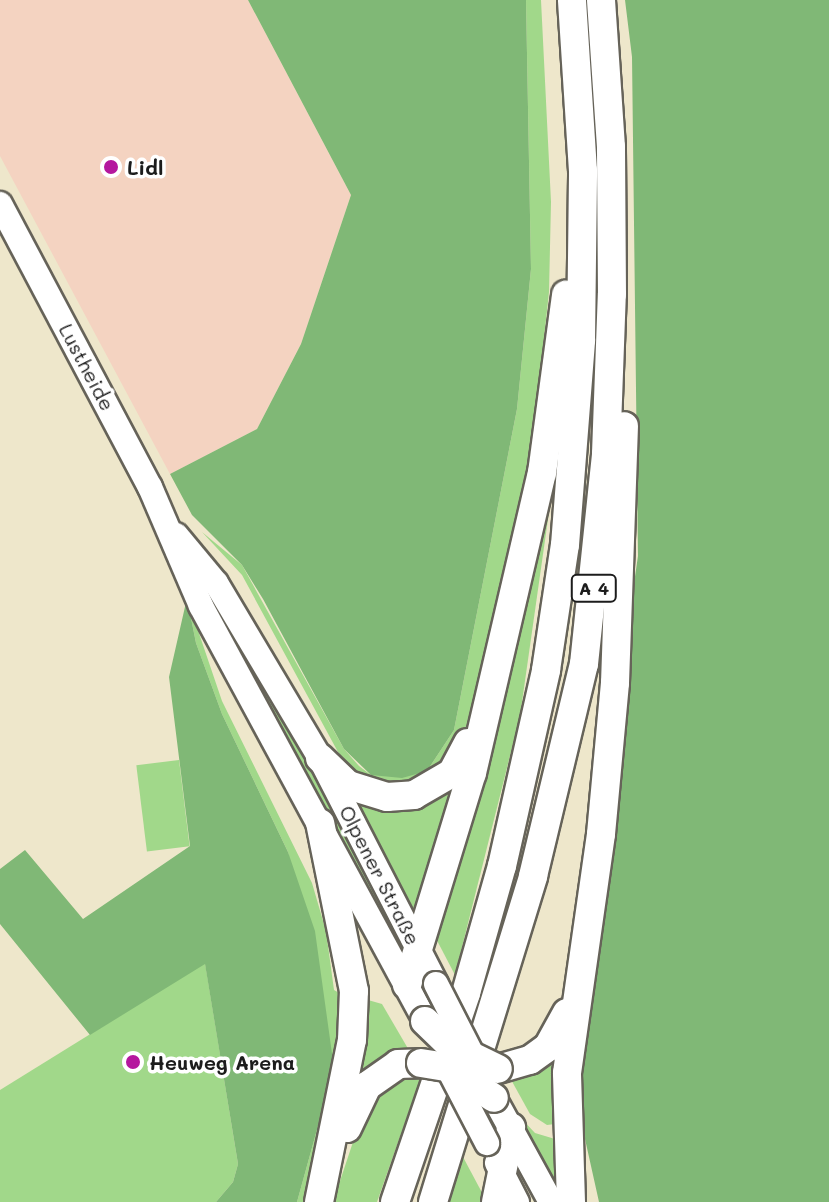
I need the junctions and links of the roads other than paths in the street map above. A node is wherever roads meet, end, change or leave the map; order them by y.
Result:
1 (572, 0) edge
2 (601, 0) edge
3 (583, 171) junction
4 (0, 204) edge
5 (612, 294) junction
6 (171, 530) junction
7 (196, 556) joint
8 (190, 583) joint
9 (494, 683) junction
10 (320, 758) junction
11 (320, 823) junction
12 (416, 945) junction
13 (407, 985) junction
14 (575, 986) junction
15 (425, 1021) junction
16 (434, 1065) junction
17 (488, 1066) junction
18 (494, 1098) junction
19 (499, 1135) junction
20 (330, 1162) junction
21 (506, 1194) edge
22 (319, 1202) edge
23 (395, 1202) edge
24 (433, 1202) edge
25 (551, 1202) edge
26 (571, 1202) edge

1 - 3 highway, A 4
2 - 5 highway, A 4
3 - 9 highway
3 - 23 highway, A 4
4 - 6 main road, Lustheide
5 - 14 highway
5 - 24 highway, A 4
6 - 7 main road, Lustheide
6 - 8 main road, Lustheide
7 - 10 main road, Olpener Straße
8 - 11 main road, Olpener Straße
9 - 10 highway
9 - 12 highway
10 - 12 main road, Olpener Straße
11 - 13 main road, Olpener Straße
11 - 20 highway
12 - 13 highway
12 - 17 main road, Olpener Straße, bridge
13 - 15 main road, Olpener Straße
14 - 17 highway
14 - 26 highway
15 - 16 main road, Olpener Straße, bridge
15 - 17 highway, bridge
16 - 18 highway, bridge
16 - 19 main road, Olpener Straße, bridge
16 - 20 highway
17 - 18 main road, Olpener Straße
18 - 19 main road, Olpener Straße
19 - 21 highway
19 - 25 main road, Olpener Straße
20 - 22 highway

